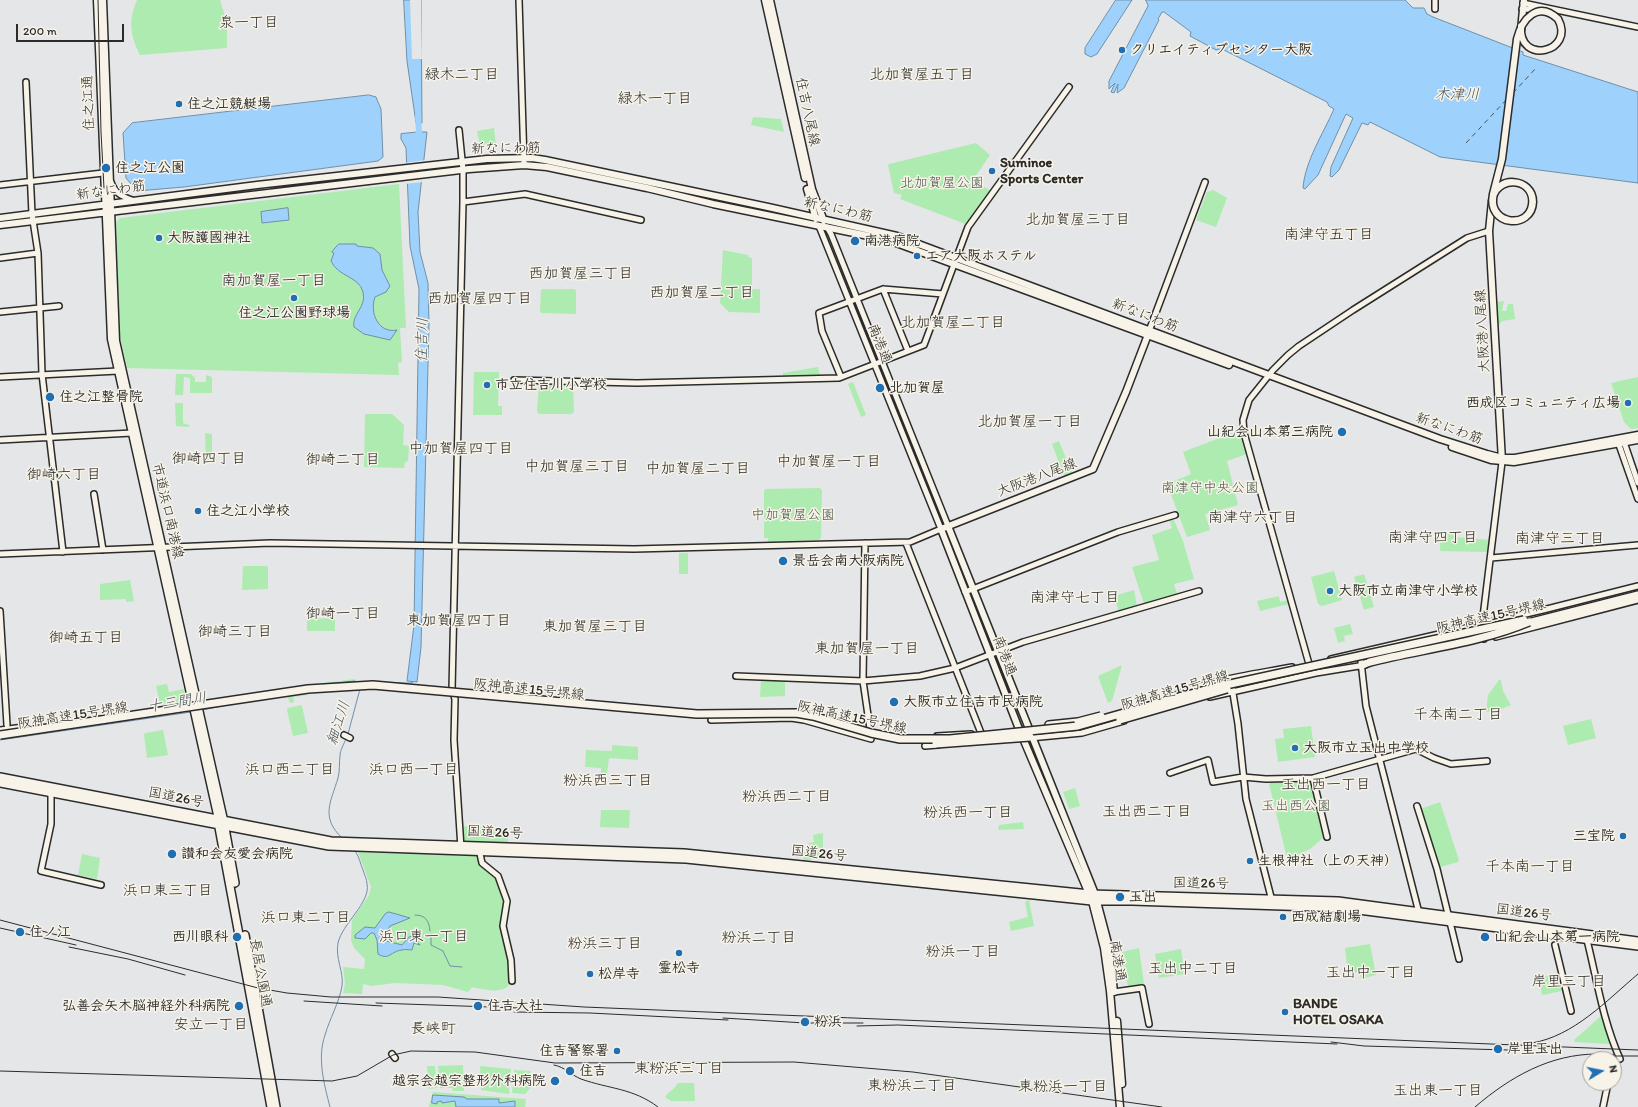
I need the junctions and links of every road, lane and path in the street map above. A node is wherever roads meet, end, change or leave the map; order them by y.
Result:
1 (98, 0) edge
2 (104, 0) edge
3 (520, 0) edge
4 (765, 0) edge
5 (770, 0) edge
6 (1435, 0) edge
7 (1523, 4) edge
8 (1435, 9) dead end
9 (1638, 28) edge
10 (26, 82) dead end
11 (1069, 87) dead end
12 (458, 130) dead end
13 (524, 158) junction
14 (462, 162) junction
15 (524, 165) junction
16 (463, 170) junction
17 (103, 173) junction
18 (110, 181) junction
19 (32, 182) junction
20 (1205, 182) dead end
21 (0, 185) edge
22 (1498, 188) junction
23 (132, 200) junction
24 (463, 202) junction
25 (109, 204) junction
26 (109, 213) junction
27 (32, 214) junction
28 (815, 217) junction
29 (0, 218) edge
30 (823, 219) junction
31 (641, 220) dead end
32 (33, 222) junction
33 (0, 225) edge
34 (819, 226) junction
35 (827, 227) junction
36 (1489, 231) junction
37 (38, 253) junction
38 (0, 258) edge
39 (955, 261) junction
40 (883, 289) junction
41 (943, 294) junction
42 (857, 299) junction
43 (849, 302) junction
44 (59, 306) dead end
45 (40, 307) junction
46 (0, 312) edge
47 (1148, 333) junction
48 (908, 351) junction
49 (882, 361) junction
50 (875, 364) junction
51 (118, 371) junction
52 (42, 374) junction
53 (0, 377) edge
54 (841, 377) junction
55 (1268, 377) junction
56 (514, 380) dead end
57 (132, 433) junction
58 (1638, 435) edge
59 (49, 438) junction
60 (0, 440) edge
61 (1638, 440) edge
62 (1620, 441) junction
63 (1502, 460) junction
64 (1638, 483) edge
65 (94, 494) dead end
66 (1638, 499) edge
67 (1175, 515) dead end
68 (948, 526) junction
69 (941, 529) junction
70 (866, 543) junction
71 (906, 543) junction
72 (1638, 545) edge
73 (455, 547) junction
74 (160, 548) junction
75 (103, 550) junction
76 (63, 552) junction
77 (0, 554) edge
78 (1491, 558) junction
79 (1638, 586) edge
80 (973, 589) junction
81 (1199, 591) dead end
82 (965, 592) junction
83 (1638, 592) edge
84 (1638, 595) edge
85 (1638, 600) edge
86 (0, 611) edge
87 (1529, 622) junction
88 (1482, 624) junction
89 (1484, 639) junction
90 (998, 652) junction
91 (1360, 652) junction
92 (990, 655) junction
93 (1309, 664) junction
94 (1362, 665) junction
95 (954, 668) junction
96 (736, 676) dead end
97 (1231, 679) junction
98 (863, 681) junction
99 (1212, 688) junction
100 (1232, 692) junction
101 (151, 713) junction
102 (711, 720) dead end
103 (840, 721) dead end
104 (7, 725) dead end
105 (1049, 725) junction
106 (1028, 728) junction
107 (870, 729) junction
108 (1019, 729) junction
109 (0, 731) edge
110 (981, 733) junction
111 (0, 735) edge
112 (344, 735) dead end
113 (350, 738) dead end
114 (871, 738) dead end
115 (1032, 738) junction
116 (1023, 739) junction
117 (0, 740) edge
118 (925, 746) dead end
119 (1380, 758) junction
120 (1487, 761) dead end
121 (1170, 773) dead end
122 (1244, 777) junction
123 (0, 778) edge
124 (1313, 778) junction
125 (0, 783) edge
126 (51, 793) junction
127 (1417, 806) dead end
128 (221, 823) junction
129 (1327, 837) dead end
130 (461, 848) junction
131 (479, 849) junction
132 (101, 885) dead end
133 (1094, 898) junction
134 (1272, 902) junction
135 (1419, 913) junction
136 (1450, 919) junction
137 (1587, 940) junction
138 (1638, 941) edge
139 (1555, 945) dead end
140 (1638, 946) edge
141 (1459, 959) dead end
142 (512, 980) dead end
143 (1114, 992) junction
144 (1571, 1011) dead end
145 (1149, 1024) dead end
146 (1617, 1051) edge
147 (1606, 1091) edge
148 (271, 1107) edge
149 (276, 1107) edge
150 (1120, 1107) edge
151 (1124, 1107) edge
152 (1603, 1107) edge

1 - 17 main road, 住之江通
2 - 18 main road, 住之江通
3 - 13 street
4 - 28 main road, 住吉八尾線
5 - 30 main road, 住吉八尾線
6 - 8 street
7 - 9 street
7 - 22 main road, bridge
10 - 19 street
11 - 39 street
12 - 14 street
13 - 14 main road, 新なにわ筋
13 - 15 street
13 - 28 main road, 新なにわ筋
14 - 16 street
14 - 23 main road, 新なにわ筋
15 - 16 main road, 新なにわ筋
15 - 34 main road, 新なにわ筋
16 - 24 street
16 - 26 main road, 新なにわ筋
17 - 19 street
17 - 25 main road, 住之江通
18 - 23 street
18 - 25 main road, 住之江通
19 - 21 street
19 - 27 street
20 - 47 street
22 - 22 main road, bridge
22 - 36 main road, 大阪港八尾線, bridge
23 - 25 main road, 新なにわ筋
24 - 31 street
24 - 73 street
25 - 26 main road, 市道浜口南港線
25 - 27 main road, 新なにわ筋
26 - 32 main road, 新なにわ筋
26 - 51 main road, 市道浜口南港線
26 - 74 main road, 市道浜口南港線
27 - 29 main road, 新なにわ筋
27 - 32 street
28 - 30 main road, 新なにわ筋
28 - 34 main road, 住吉八尾線
30 - 35 main road, 住吉八尾線
30 - 39 main road, 新なにわ筋
32 - 33 main road, 新なにわ筋
32 - 37 street
34 - 35 main road, 新なにわ筋
34 - 43 street, 南港通
35 - 39 main road, 新なにわ筋
35 - 42 street, 南港通
36 - 55 street
36 - 63 main road, 大阪港八尾線
37 - 38 street
37 - 45 street
39 - 41 street
39 - 47 main road, 新なにわ筋
40 - 41 street
40 - 42 street
40 - 48 street
41 - 48 street
42 - 43 street
42 - 49 street, 南港通
43 - 50 street, 南港通
43 - 54 street
44 - 45 street
45 - 46 street
45 - 52 street
47 - 55 main road, 新なにわ筋
47 - 68 main road, 大阪港八尾線
48 - 49 street
49 - 50 street
49 - 68 street, 南港通
50 - 54 street
50 - 69 street, 南港通
51 - 52 street
51 - 57 main road, 市道浜口南港線
52 - 53 street
52 - 59 street
54 - 56 street
55 - 63 main road, 新なにわ筋
55 - 93 street
57 - 59 street
57 - 74 main road, 市道浜口南港線
58 - 62 main road, 新なにわ筋
59 - 60 street
59 - 76 street
61 - 62 main road, 新なにわ筋
62 - 63 main road, 新なにわ筋
62 - 64 street
62 - 66 street
63 - 78 street
65 - 75 street
67 - 80 street
68 - 69 main road, 大阪港八尾線
68 - 80 main road, 南港通
69 - 71 street
69 - 82 main road, 南港通
70 - 71 street
70 - 73 street
70 - 98 street
71 - 95 street
72 - 78 street
73 - 74 street
73 - 130 street
74 - 75 street
74 - 128 main road, 市道浜口南港線
75 - 76 street
76 - 77 street
78 - 88 street
79 - 88 street
80 - 82 street
80 - 90 main road, 南港通
81 - 90 street
82 - 92 main road, 南港通
83 - 99 highway, 阪神高速15号堺線, bridge
84 - 87 highway, 阪神高速15号堺線
85 - 89 street
86 - 104 street
87 - 94 highway, bridge
87 - 117 highway, 阪神高速15号堺線, bridge
88 - 89 street
88 - 91 street
89 - 94 street
90 - 92 street
90 - 106 main road, 南港通
91 - 93 street
91 - 94 street
92 - 95 street
92 - 108 main road, 南港通
93 - 97 street
94 - 100 street
94 - 119 street
95 - 98 street
95 - 110 street
96 - 98 street
97 - 100 street
97 - 105 street
98 - 107 street
99 - 101 highway, 阪神高速15号堺線, bridge
99 - 105 highway, bridge
100 - 115 street
100 - 122 street
101 - 109 highway, bridge
101 - 111 highway, 阪神高速15号堺線, bridge
102 - 114 street
103 - 107 street
105 - 106 street
106 - 108 street
106 - 115 main road, 南港通
107 - 110 street
108 - 110 street
108 - 116 main road, 南港通
112 - 113 street
115 - 116 street
115 - 133 main road, 南港通
116 - 118 street
116 - 133 main road, 南港通
119 - 120 street
119 - 124 street
119 - 135 street
121 - 122 street
122 - 124 street
122 - 134 street
123 - 128 highway, 国道26号
124 - 129 street
125 - 126 highway, 国道26号
126 - 128 highway, 国道26号
126 - 132 street
127 - 136 street
128 - 130 highway, 国道26号
128 - 148 highway, 長居公園通
128 - 149 highway, 長居公園通
130 - 131 highway, 国道26号
131 - 133 highway, 国道26号
131 - 142 street
133 - 134 highway, 国道26号
133 - 143 main road, 南港通
133 - 150 main road, 南港通
134 - 135 highway, 国道26号
134 - 136 highway, 国道26号
135 - 136 highway, 国道26号
136 - 137 highway, 国道26号
136 - 138 highway, 国道26号
136 - 141 street
137 - 140 highway, 国道26号
137 - 146 street
139 - 144 street
143 - 145 street
143 - 151 main road, 南港通
147 - 152 street

